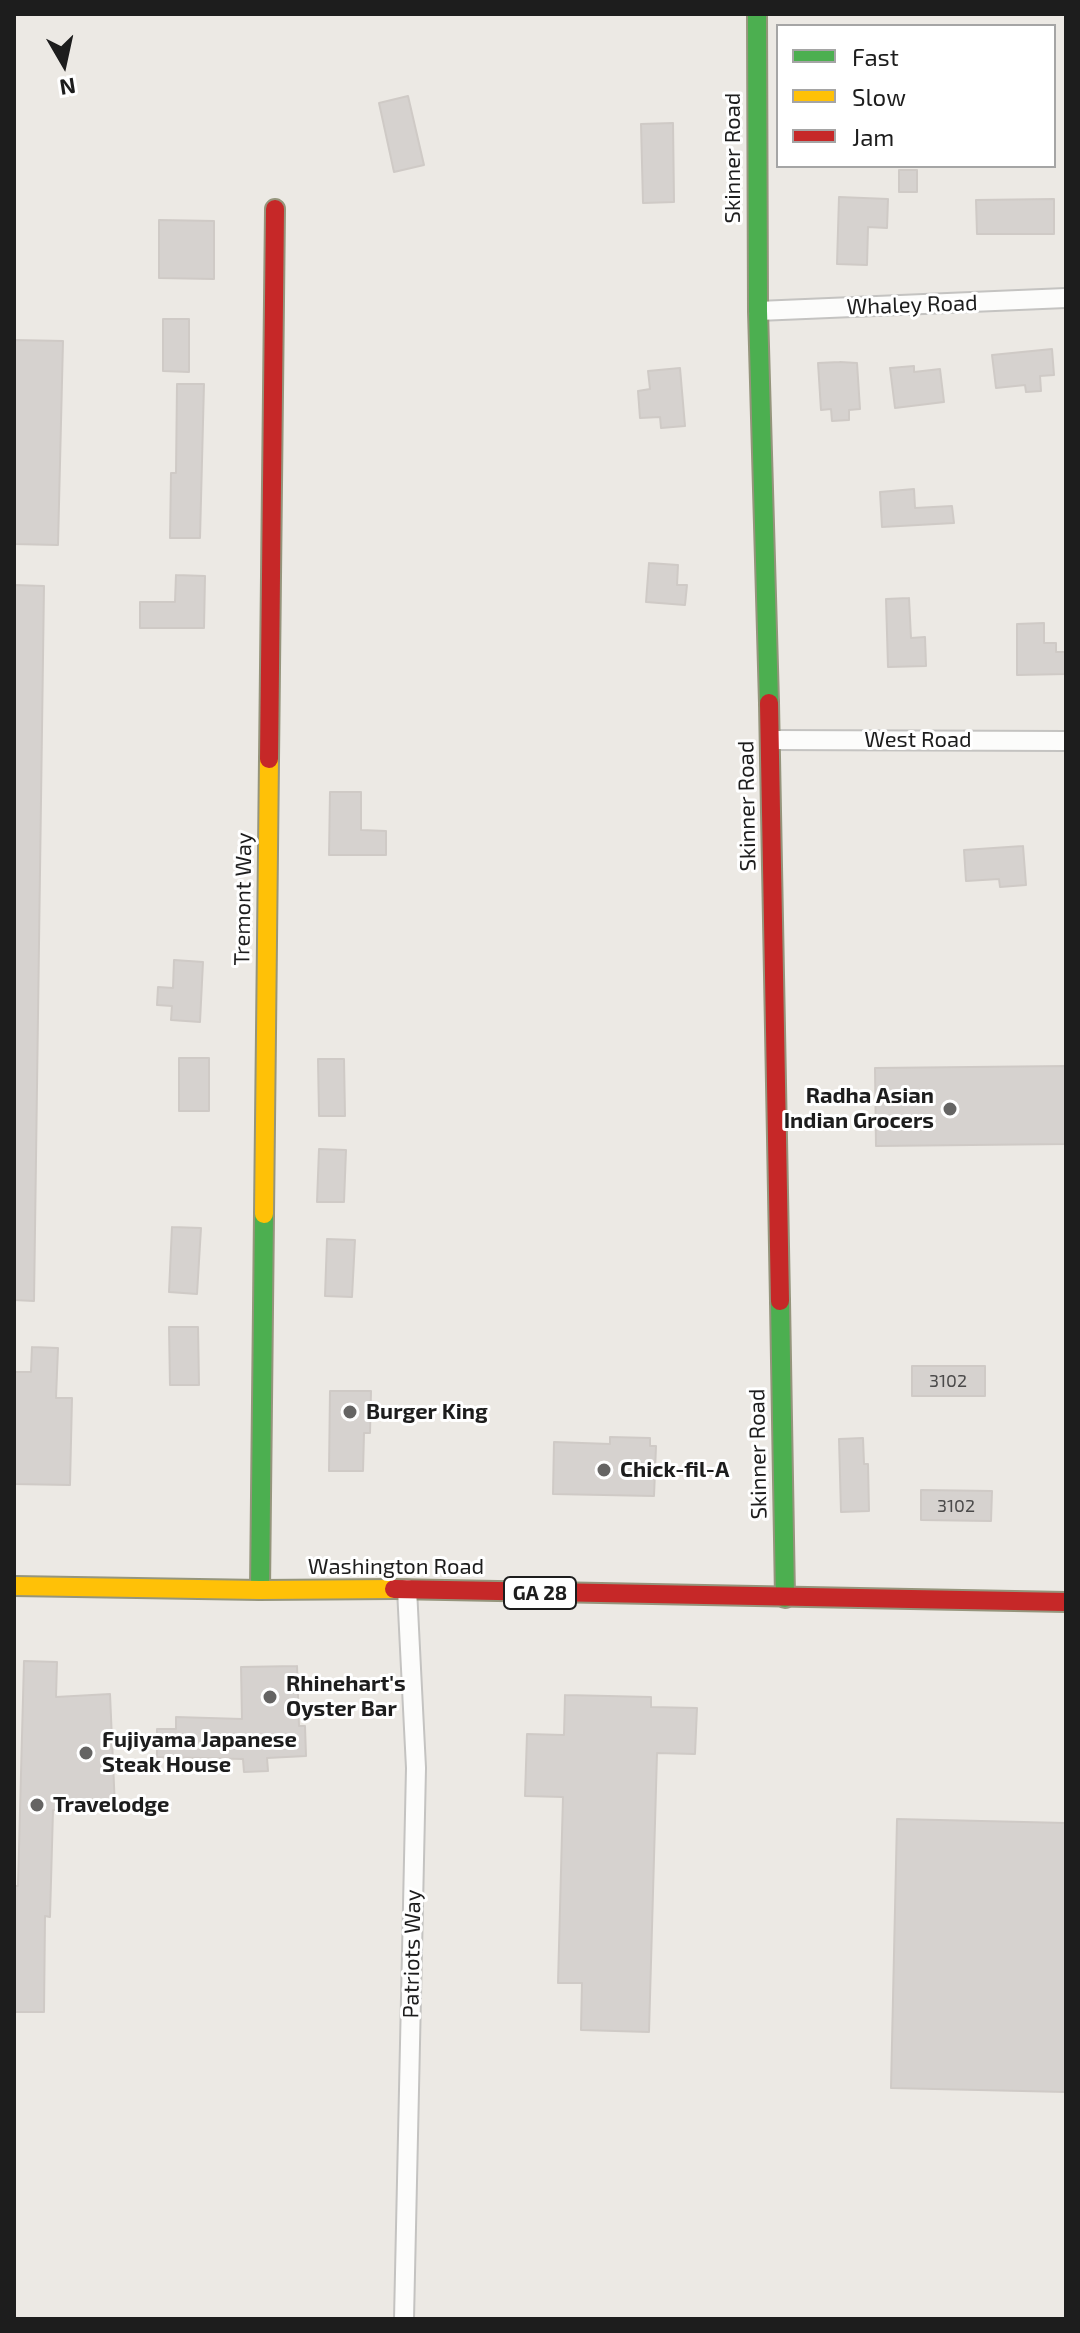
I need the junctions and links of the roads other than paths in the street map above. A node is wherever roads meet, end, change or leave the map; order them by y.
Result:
1 (757, 14) edge
2 (275, 209) dead end
3 (1066, 298) edge
4 (758, 311) junction
5 (770, 740) junction
6 (1066, 741) edge
7 (14, 1586) edge
8 (407, 1589) junction
9 (260, 1590) junction
10 (785, 1598) junction
11 (1066, 1602) edge
12 (404, 2319) edge

1 - 4 street, Skinner Road
2 - 9 street, Tremont Way
3 - 4 street, Whaley Road
4 - 5 street, Skinner Road
5 - 6 street, West Road
5 - 10 street, Skinner Road
7 - 9 street, Washington Road / GA 28
8 - 9 street, Washington Road / GA 28
8 - 10 street, Washington Road / GA 28
8 - 12 street, Patriots Way
10 - 11 street, Washington Road / GA 28

